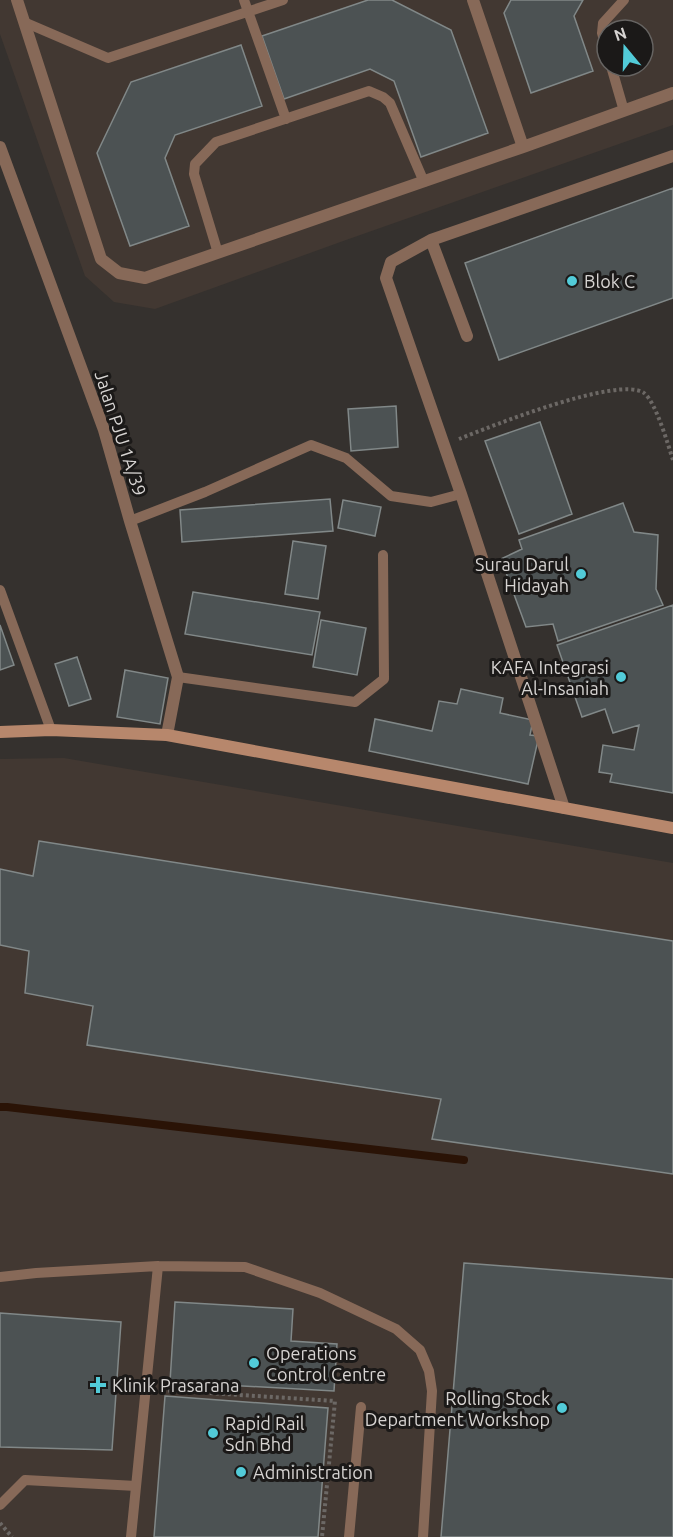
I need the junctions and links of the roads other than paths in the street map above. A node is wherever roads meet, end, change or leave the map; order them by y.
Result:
1 (17, 0) edge
2 (244, 0) edge
3 (283, 0) edge
4 (473, 0) edge
5 (624, 0) edge
6 (248, 12) junction
7 (608, 18) edge
8 (24, 22) junction
9 (614, 78) edge
10 (673, 93) edge
11 (624, 111) junction
12 (286, 119) junction
13 (0, 147) edge
14 (524, 147) junction
15 (673, 156) edge
16 (424, 182) junction
17 (431, 240) junction
18 (218, 253) junction
19 (467, 336) dead end
20 (461, 494) junction
21 (130, 520) junction
22 (383, 555) dead end
23 (0, 590) edge
24 (178, 677) junction
25 (51, 730) junction
26 (0, 732) edge
27 (167, 735) junction
28 (564, 808) junction
29 (673, 828) edge
30 (158, 1266) junction
31 (0, 1277) edge
32 (361, 1407) dead end
33 (136, 1486) junction
34 (0, 1505) edge
35 (131, 1537) edge
36 (349, 1537) edge
37 (423, 1537) edge

1 - 8 street
2 - 6 lane
3 - 6 lane
4 - 14 street
5 - 7 lane
6 - 8 lane
6 - 12 lane
8 - 18 street
9 - 11 lane
10 - 11 street
11 - 14 street
12 - 16 lane
12 - 18 lane
13 - 21 street, Jalan PJU 1A/39
14 - 16 street
15 - 17 street
16 - 18 street
17 - 19 street
17 - 20 street
20 - 21 lane
20 - 28 street
21 - 24 street, Jalan PJU 1A/39
22 - 24 lane
23 - 25 lane
24 - 27 street, Jalan PJU 1A/39
25 - 26 street
25 - 27 street
27 - 28 street
28 - 29 street
30 - 31 lane
30 - 33 lane
30 - 37 lane
32 - 36 lane
33 - 34 lane
33 - 35 lane

